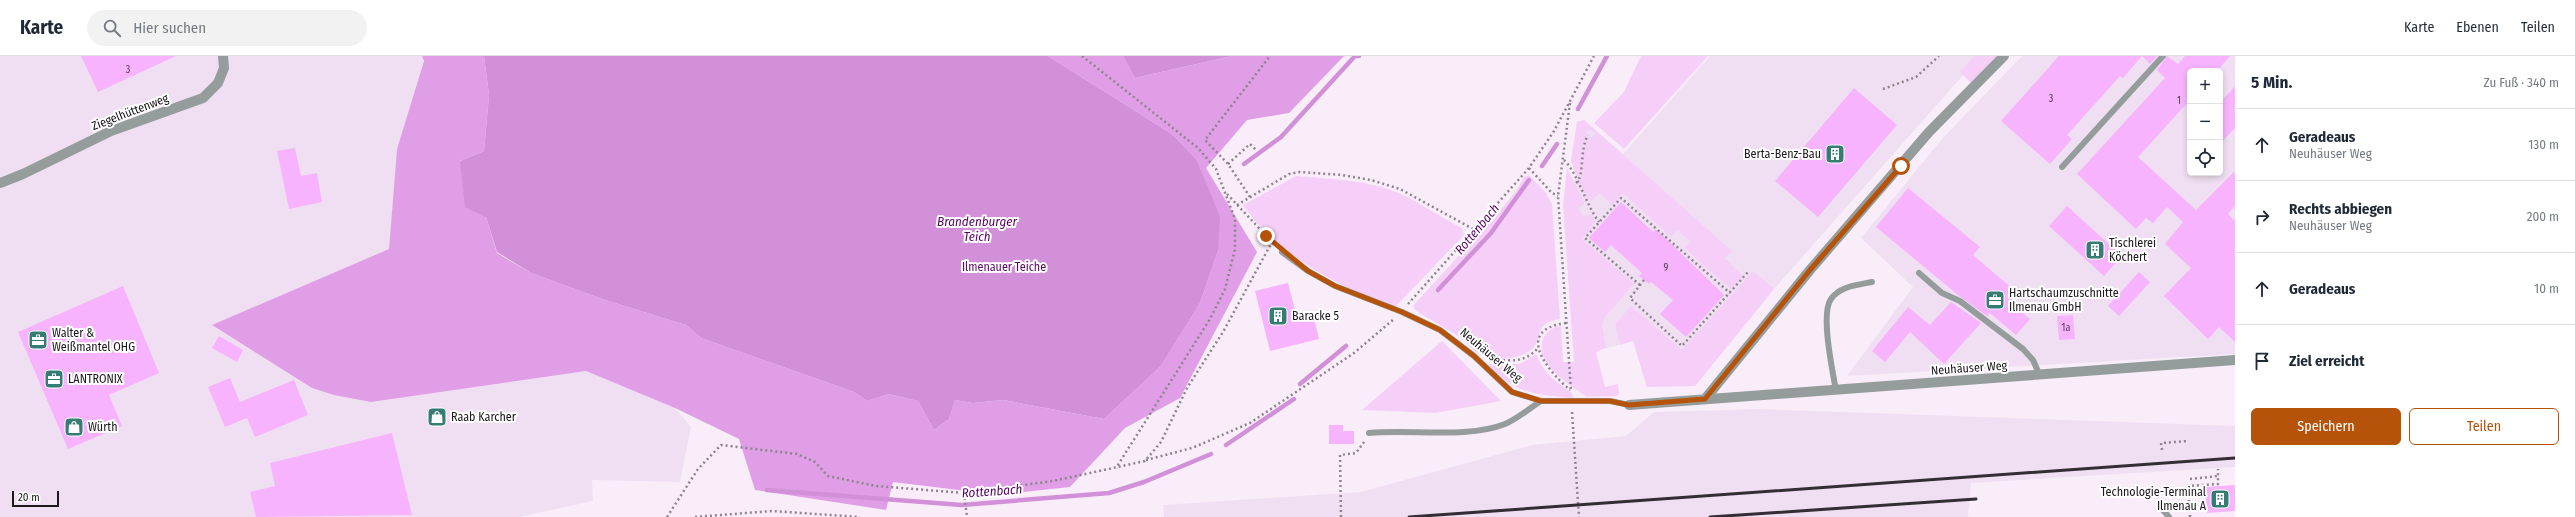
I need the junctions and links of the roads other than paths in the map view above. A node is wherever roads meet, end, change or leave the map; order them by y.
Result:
1 (223, 56) edge
2 (2004, 56) edge
3 (2163, 56) edge
4 (2062, 167) dead end
5 (0, 183) edge
6 (1282, 252) road end
7 (1919, 273) dead end
8 (1872, 282) dead end
9 (2235, 360) edge
10 (2040, 376) junction
11 (1836, 391) junction
12 (1705, 399) junction
13 (1541, 401) junction
14 (1629, 405) joint
15 (1369, 433) road end
16 (2162, 509) dead end
17 (2169, 517) edge

1 - 5 street, Ziegelhüttenweg
2 - 12 street
3 - 4 lane
6 - 13 lane, Neuhäuser Weg
7 - 10 lane
8 - 11 lane
9 - 10 street, Neuhäuser Weg
10 - 11 street, Neuhäuser Weg
11 - 12 street, Neuhäuser Weg
12 - 14 street, Neuhäuser Weg
13 - 14 lane, Neuhäuser Weg
13 - 15 lane
16 - 17 lane

